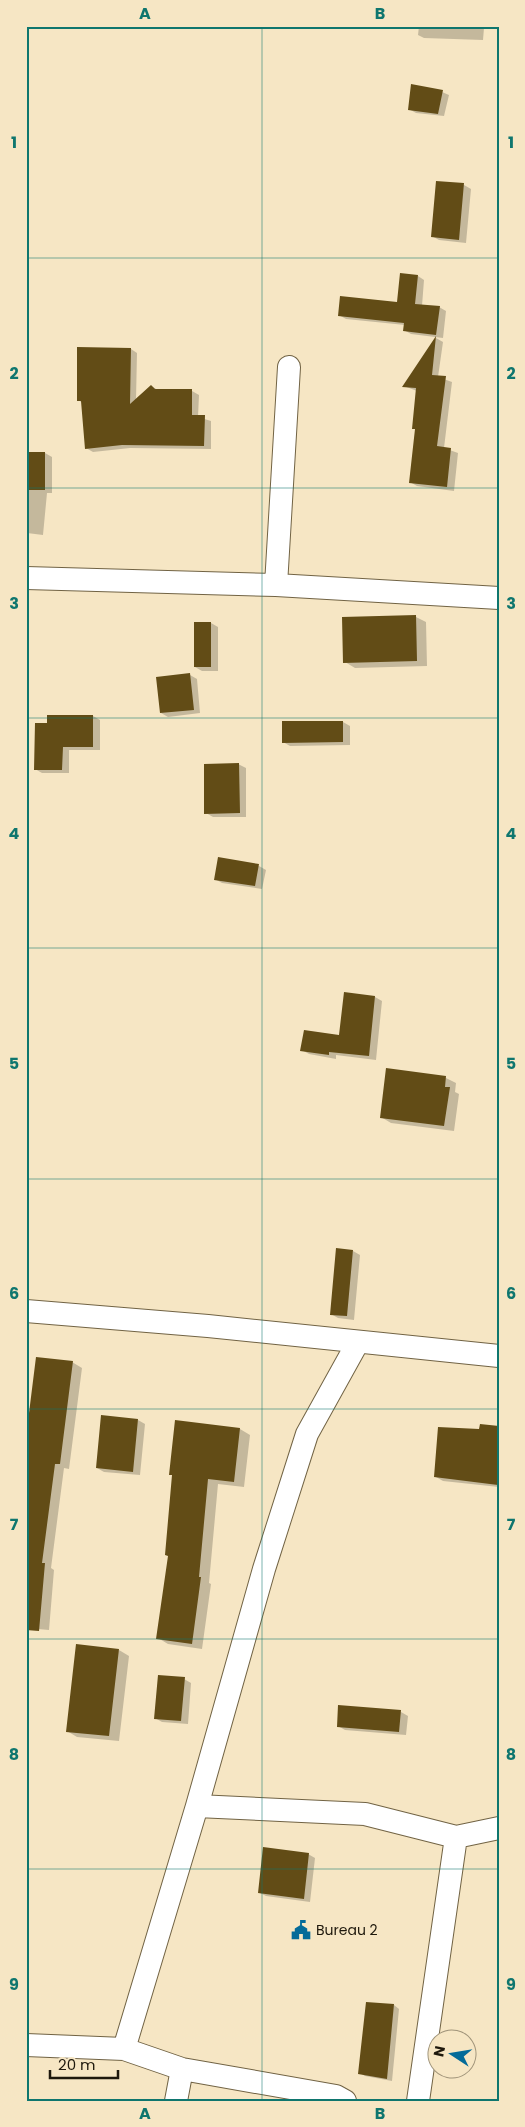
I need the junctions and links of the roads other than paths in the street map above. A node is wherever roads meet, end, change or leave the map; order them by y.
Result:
1 (289, 367) dead end
2 (26, 578) edge
3 (276, 585) junction
4 (499, 598) edge
5 (26, 1311) edge
6 (358, 1342) junction
7 (499, 1356) edge
8 (197, 1806) junction
9 (499, 1828) edge
10 (456, 1837) junction
11 (26, 2045) edge
12 (124, 2049) junction
13 (182, 2069) junction
14 (176, 2101) edge
15 (346, 2101) edge
16 (418, 2101) edge

1 - 3 street
2 - 3 street
3 - 4 street
5 - 6 street
6 - 7 street
6 - 8 street
8 - 10 street
8 - 12 street
9 - 10 street
10 - 16 street
11 - 12 street
12 - 13 street
13 - 14 street
13 - 15 street

